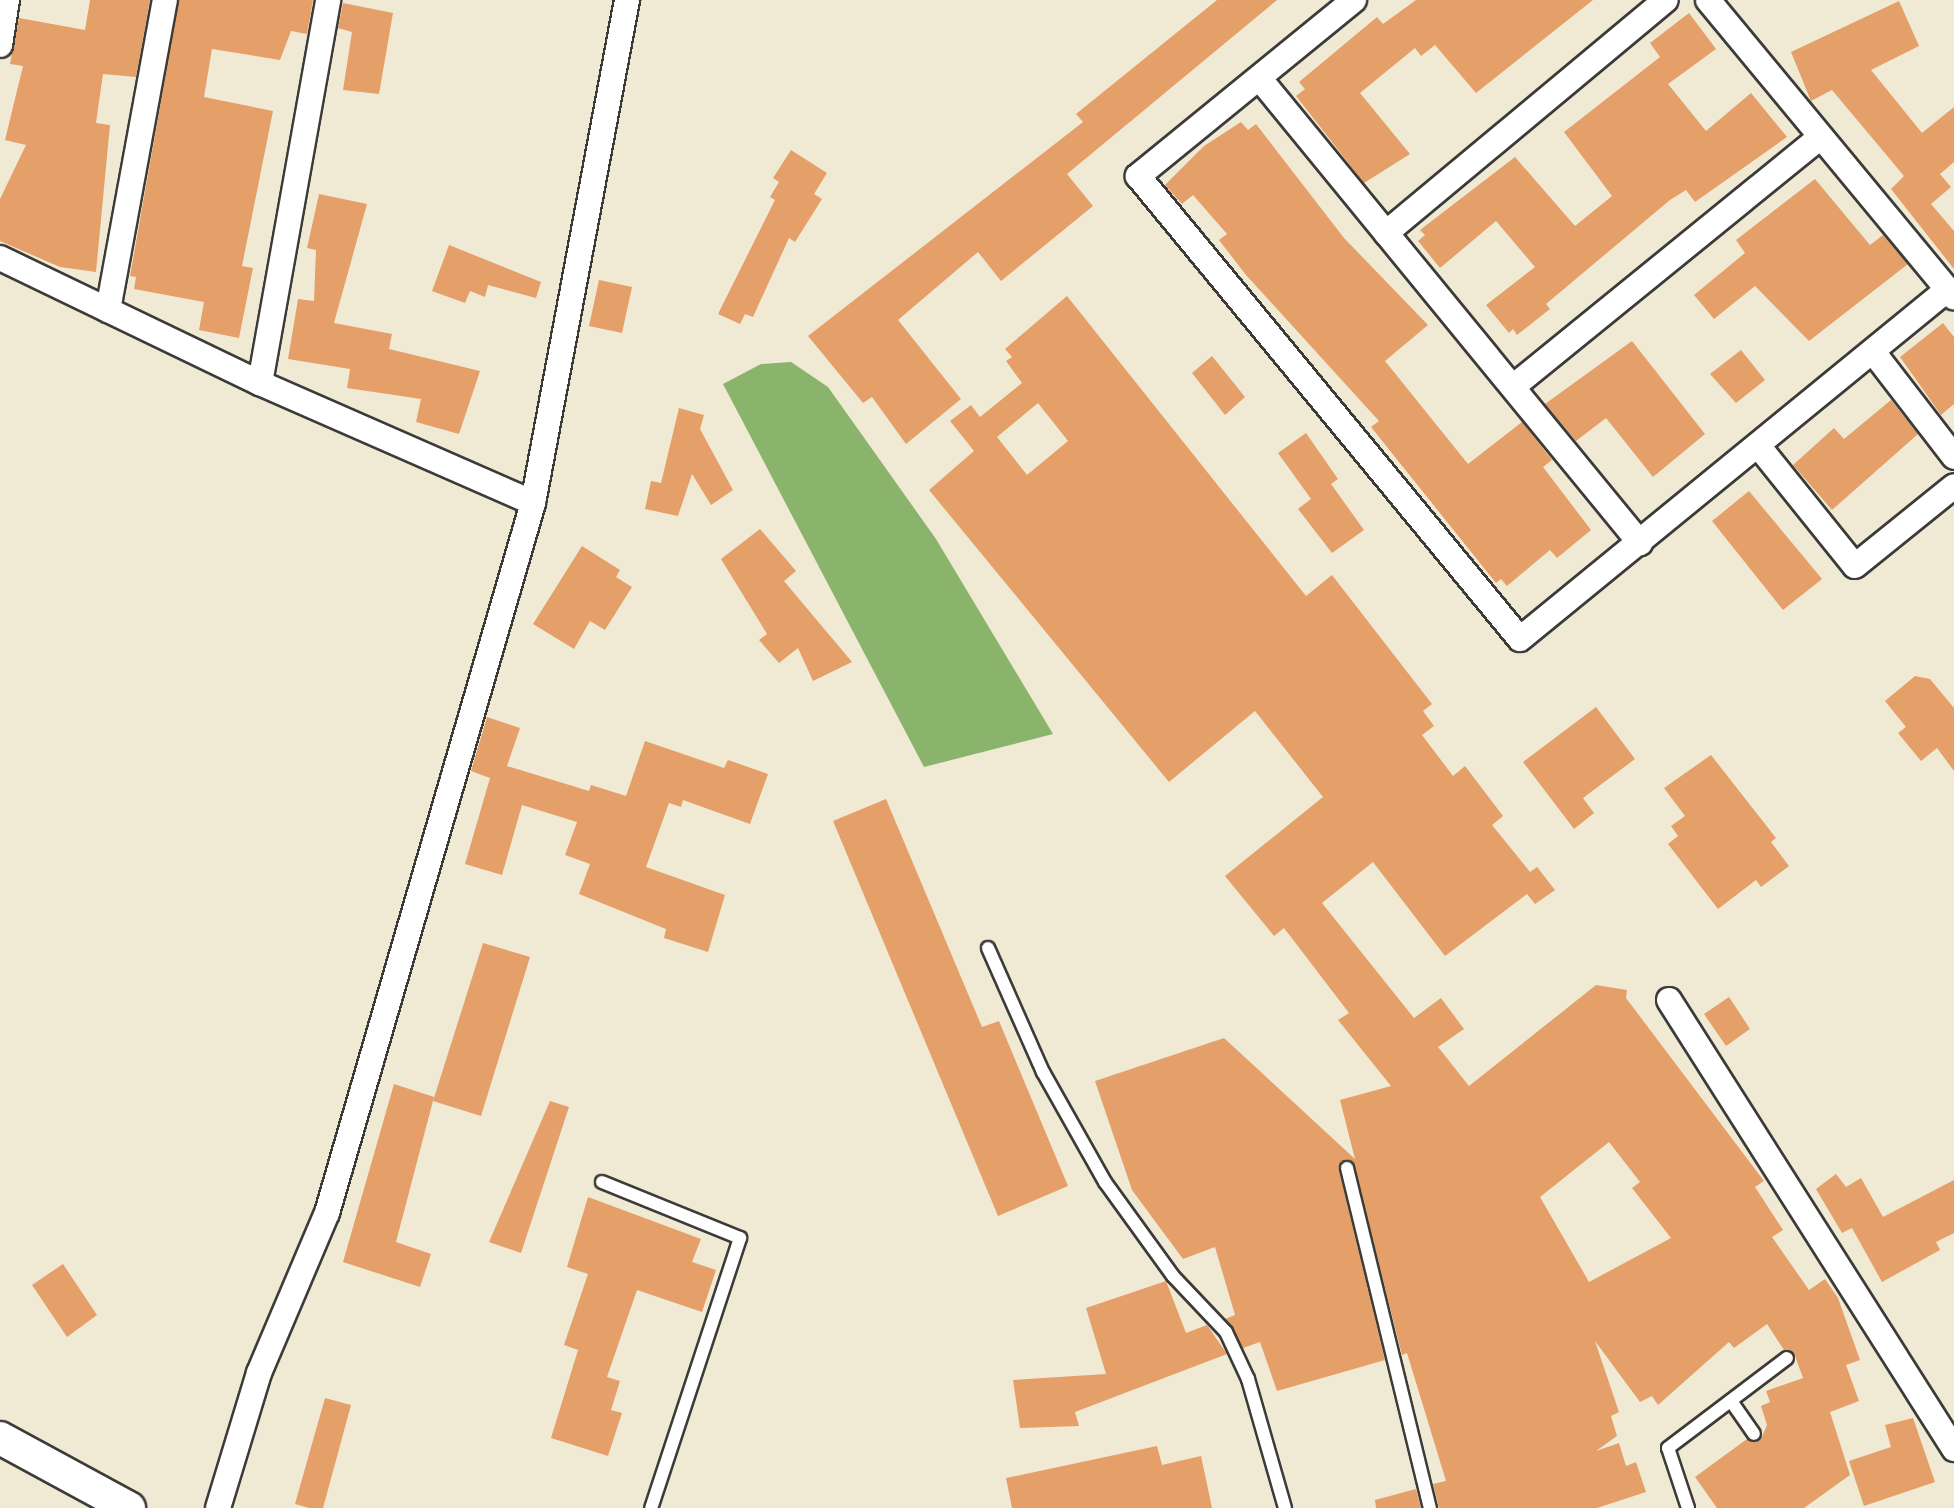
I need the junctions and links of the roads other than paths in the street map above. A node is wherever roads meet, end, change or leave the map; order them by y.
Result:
1 (7, 0) edge
2 (165, 0) edge
3 (328, 0) edge
4 (627, 0) edge
5 (1354, 0) edge
6 (1666, 0) edge
7 (1708, 0) edge
8 (0, 45) edge
9 (1260, 79) junction
10 (1819, 138) junction
11 (1386, 233) junction
12 (0, 258) edge
13 (1951, 293) edge
14 (108, 310) junction
15 (1874, 353) junction
16 (260, 383) junction
17 (1514, 386) junction
18 (1760, 447) junction
19 (1954, 457) edge
20 (1954, 486) edge
21 (533, 503) junction
22 (1640, 543) junction
23 (988, 948) dead end
24 (1669, 1000) dead end
25 (1347, 1168) dead end
26 (602, 1182) dead end
27 (1787, 1358) dead end
28 (1731, 1401) junction
29 (1755, 1434) dead end
30 (0, 1438) edge
31 (1954, 1449) edge
32 (129, 1508) edge
33 (218, 1508) edge
34 (651, 1508) edge
35 (1285, 1508) edge
36 (1430, 1508) edge
37 (1688, 1508) edge

1 - 8 street
2 - 14 street
3 - 16 street
4 - 21 street
5 - 9 street
6 - 11 street
7 - 10 street
9 - 11 street
9 - 22 street
10 - 13 street
10 - 17 street
11 - 17 street
12 - 14 street
13 - 15 street
14 - 16 street
15 - 18 street
15 - 19 street
16 - 21 street
17 - 22 street
18 - 20 street
18 - 22 street
21 - 33 street
23 - 35 lane
24 - 31 street
25 - 36 lane
26 - 34 lane
27 - 28 lane
28 - 29 lane
28 - 37 lane
30 - 32 street

